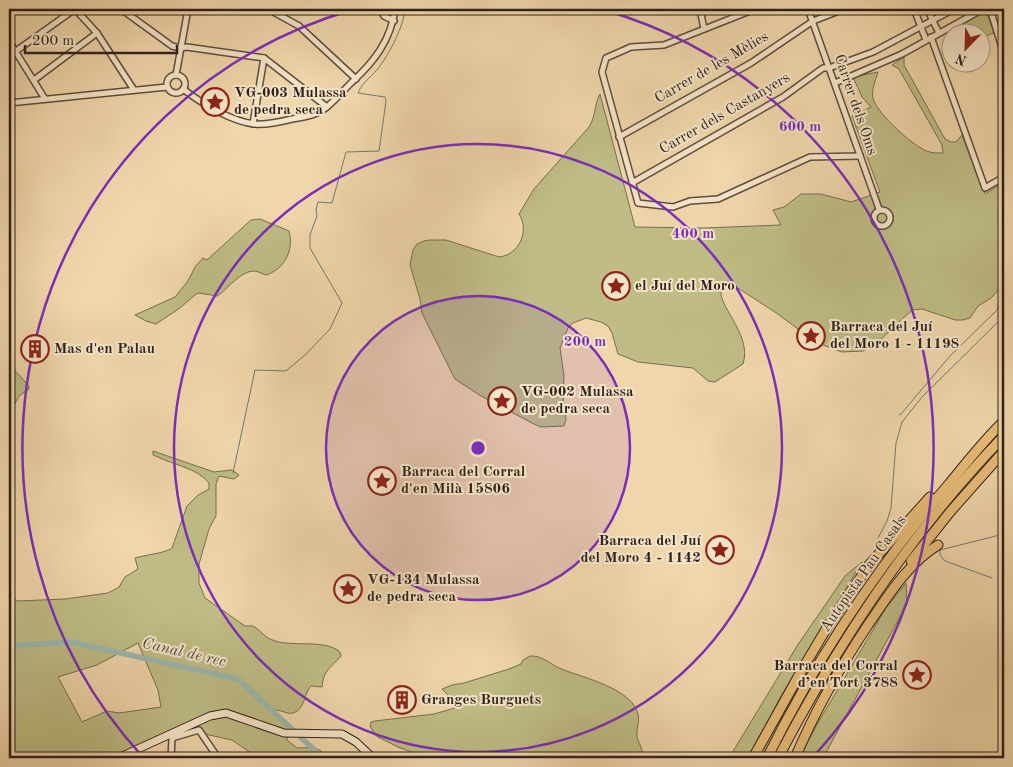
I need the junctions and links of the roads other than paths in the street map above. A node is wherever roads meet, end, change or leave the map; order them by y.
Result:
1 (75, 9) edge
2 (121, 9) edge
3 (188, 9) edge
4 (269, 9) edge
5 (380, 9) edge
6 (395, 9) edge
7 (700, 9) edge
8 (755, 9) edge
9 (808, 9) edge
10 (844, 9) edge
11 (914, 9) edge
12 (927, 9) edge
13 (954, 9) edge
14 (983, 9) edge
15 (990, 9) edge
16 (394, 21) junction
17 (813, 21) junction
18 (932, 21) junction
19 (920, 26) junction
20 (704, 29) junction
21 (97, 33) junction
22 (939, 33) junction
23 (928, 38) junction
24 (9, 40) edge
25 (180, 48) junction
26 (16, 51) junction
27 (873, 52) junction
28 (1004, 54) edge
29 (264, 58) junction
30 (879, 63) junction
31 (829, 68) junction
32 (176, 75) junction
33 (356, 79) junction
34 (34, 80) junction
35 (835, 83) junction
36 (167, 87) junction
37 (183, 89) junction
38 (134, 90) junction
39 (45, 99) junction
40 (9, 103) edge
41 (327, 107) junction
42 (253, 124) junction
43 (619, 137) junction
44 (860, 156) junction
45 (1004, 177) edge
46 (632, 182) junction
47 (879, 209) dead end
48 (1004, 421) edge
49 (1004, 436) edge
50 (1004, 451) edge
51 (962, 467) junction
52 (938, 545) dead end
53 (893, 589) junction
54 (827, 692) junction
55 (171, 736) junction
56 (756, 756) edge
57 (118, 758) edge
58 (171, 758) edge
59 (218, 758) edge
60 (373, 758) edge
61 (767, 758) edge
62 (778, 758) edge
63 (789, 758) edge
64 (795, 758) edge

1 - 21 street
1 - 26 street
2 - 25 street
3 - 25 street
4 - 33 street
5 - 16 street
6 - 16 street
7 - 20 street
8 - 20 street
9 - 17 street, Carrer dels Oms
10 - 17 street, Carrer de les Mèlies
11 - 19 street
12 - 18 street
13 - 18 street, Carrer dels Castanyers
14 - 22 street
15 - 28 street
16 - 33 street
17 - 31 street, Carrer dels Oms
17 - 43 street, Carrer de les Mèlies
18 - 19 street, Carrer dels Castanyers
18 - 22 street
19 - 23 street
19 - 27 street, Carrer dels Castanyers
20 - 43 street
21 - 34 street
21 - 38 street
22 - 23 street
23 - 30 street
23 - 45 street
24 - 26 street
25 - 29 street
25 - 32 street
26 - 34 street
27 - 30 street
27 - 31 street, Carrer dels Castanyers
29 - 41 street
29 - 42 street
30 - 35 street
31 - 35 street, Carrer dels Oms
31 - 46 street, Carrer dels Castanyers
32 - 36 street
32 - 37 street
33 - 41 street
34 - 39 street
35 - 44 street, Carrer dels Oms
36 - 37 street
36 - 38 street
37 - 42 street
38 - 39 street
39 - 40 street
41 - 42 street
43 - 46 street
44 - 46 street
44 - 47 street, Carrer dels Oms
48 - 51 highway, Autopista Pau Casals
49 - 62 highway, Autopista Pau Casals
50 - 53 highway
51 - 56 highway
51 - 61 highway, Autopista Pau Casals
52 - 53 highway
53 - 54 highway
54 - 63 highway
54 - 64 highway
55 - 57 street
55 - 58 street
55 - 59 street
55 - 60 street

